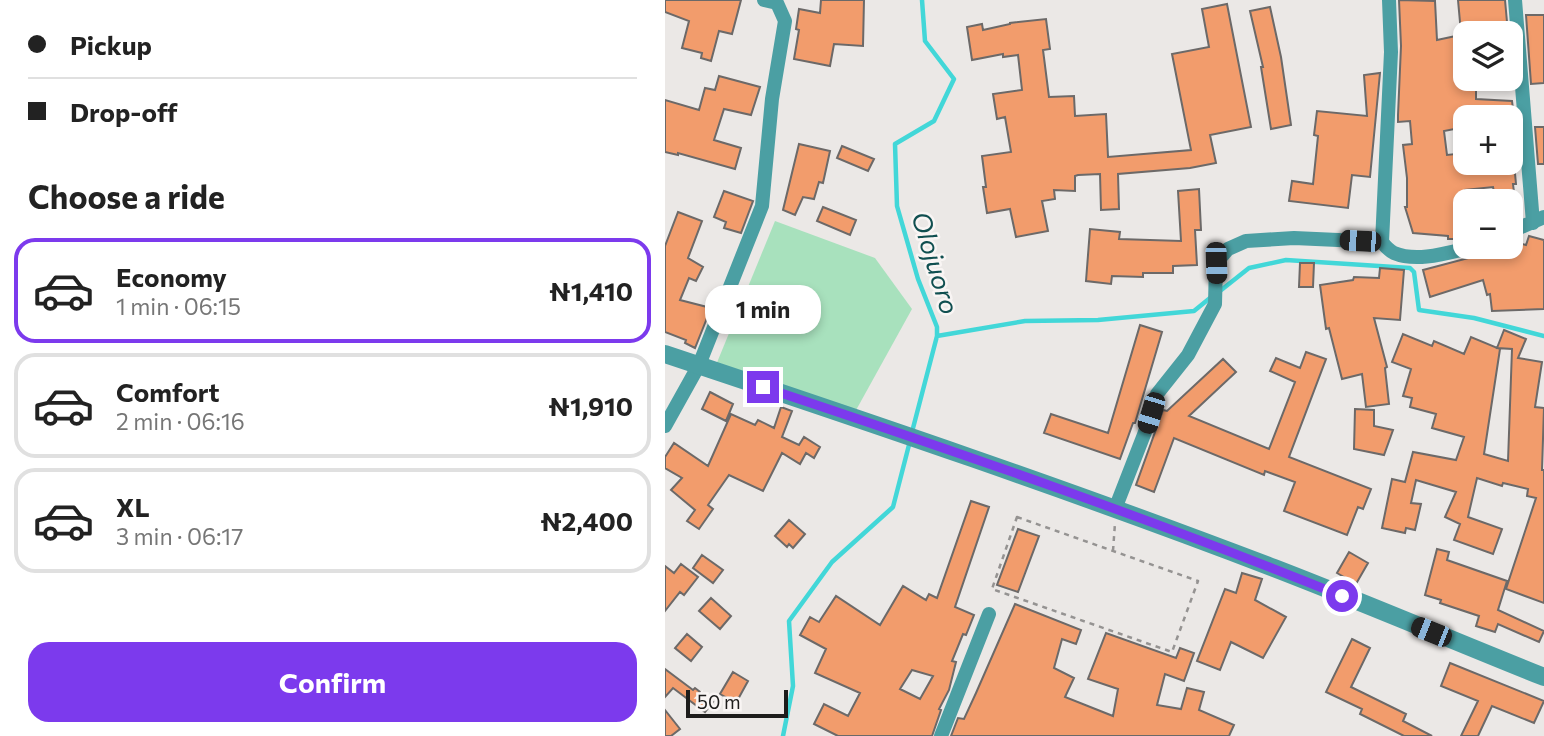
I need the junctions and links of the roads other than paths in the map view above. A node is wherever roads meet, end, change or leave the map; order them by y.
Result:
1 (764, 0) edge
2 (1389, 0) edge
3 (1515, 0) edge
4 (1538, 220) edge
5 (1382, 242) junction
6 (1453, 251) edge
7 (665, 354) edge
8 (699, 365) junction
9 (665, 426) edge
10 (1115, 509) junction
11 (989, 614) dead end
12 (1544, 677) edge
13 (941, 736) edge

1 - 8 street
2 - 5 street
3 - 4 street
5 - 6 street
5 - 10 street
7 - 8 street
8 - 9 street
8 - 10 street
10 - 12 street
11 - 13 street

